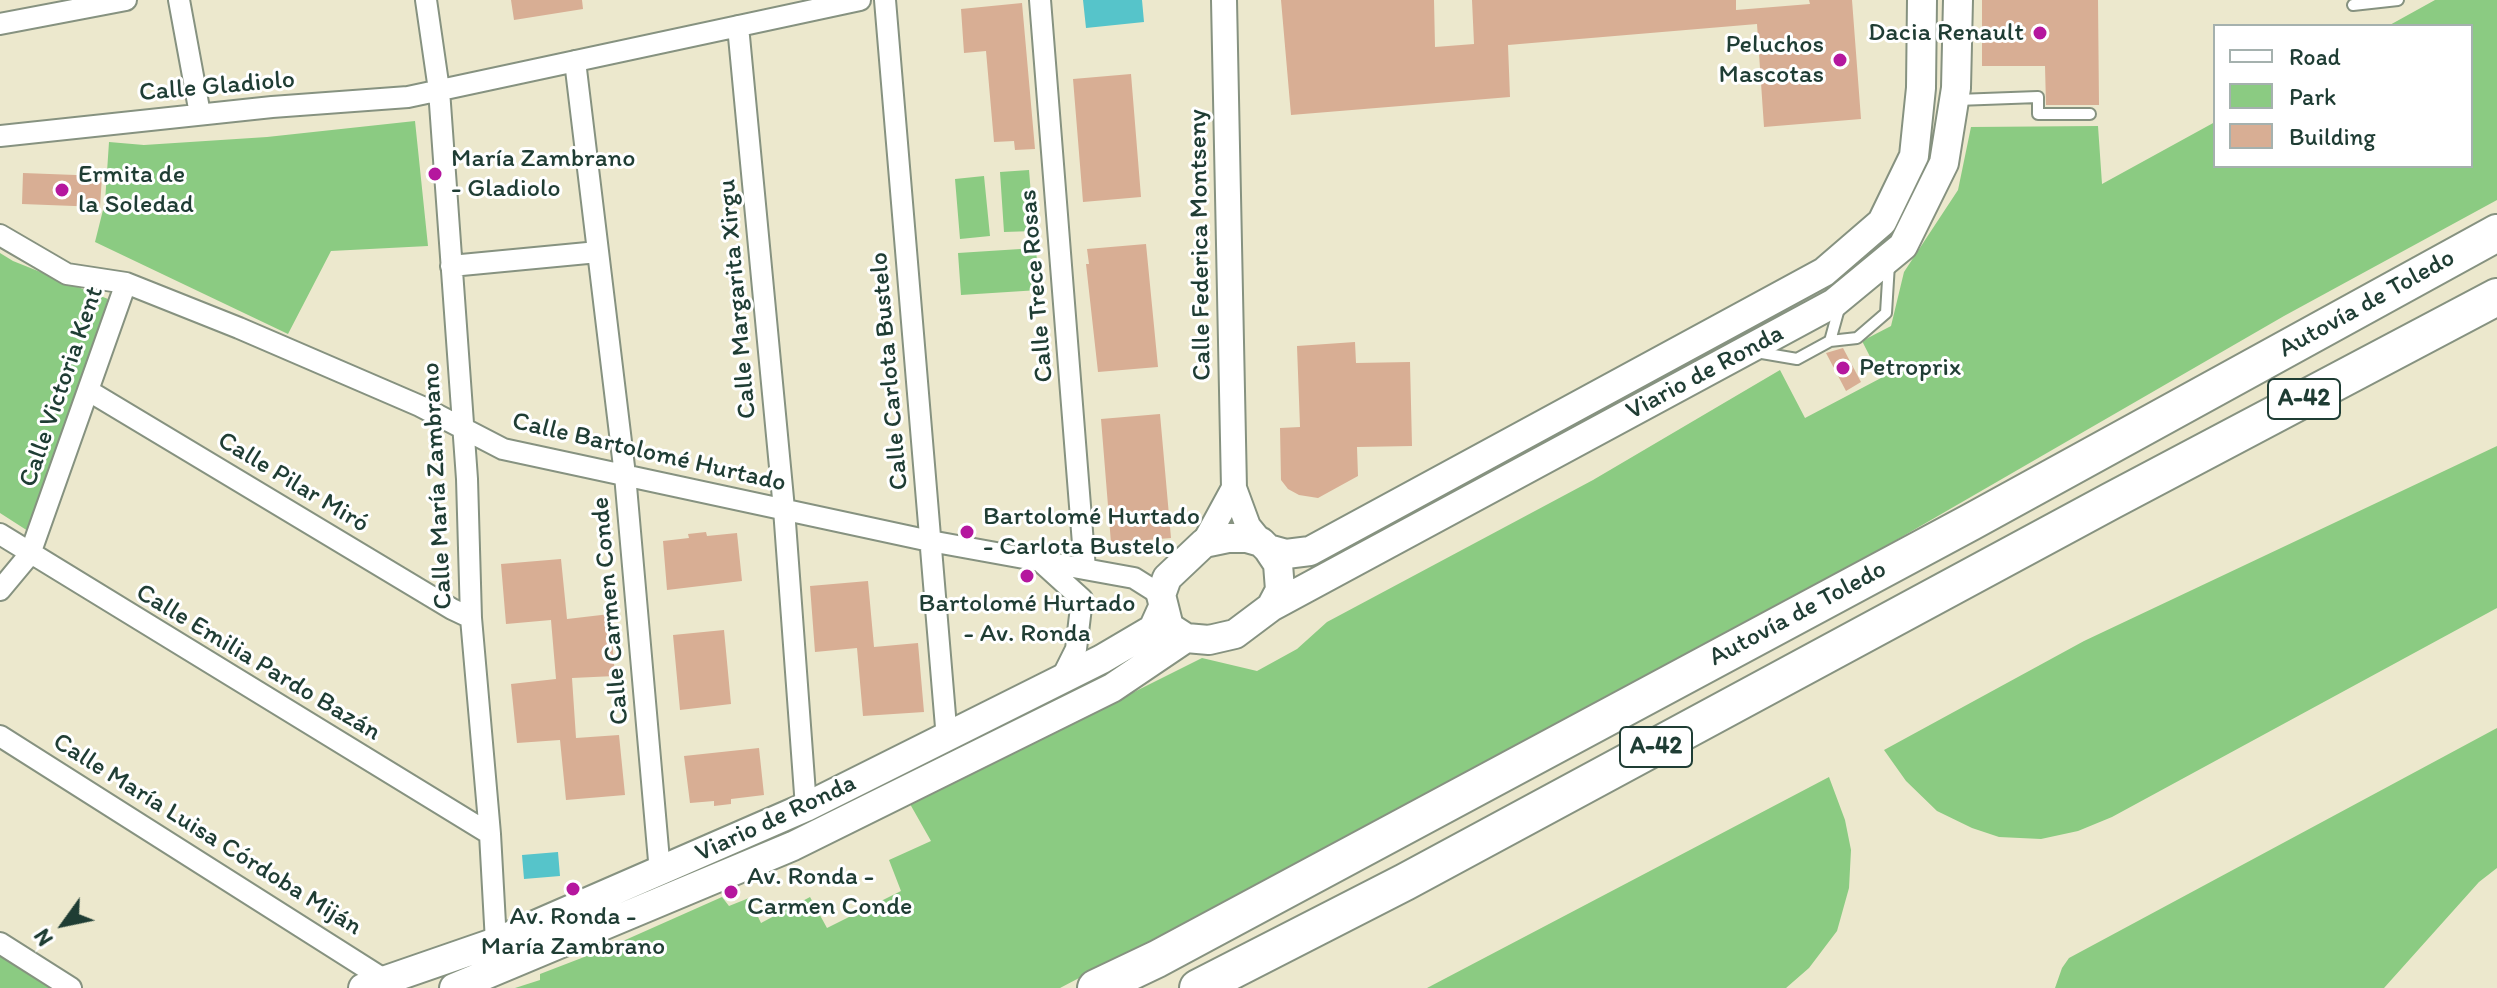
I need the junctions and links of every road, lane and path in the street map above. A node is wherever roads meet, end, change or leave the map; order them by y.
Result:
1 (126, 0) edge
2 (179, 0) edge
3 (426, 0) edge
4 (860, 0) edge
5 (885, 0) edge
6 (1040, 0) edge
7 (1224, 0) edge
8 (1922, 0) edge
9 (1958, 0) edge
10 (2398, 0) edge
11 (2353, 5) dead end
12 (0, 24) edge
13 (738, 26) junction
14 (575, 61) junction
15 (439, 90) junction
16 (1955, 100) junction
17 (200, 114) junction
18 (2090, 114) dead end
19 (0, 136) edge
20 (2497, 233) edge
21 (0, 235) edge
22 (598, 252) junction
23 (1889, 257) junction
24 (451, 266) junction
25 (126, 283) junction
26 (1843, 295) junction
27 (2497, 297) edge
28 (1830, 341) junction
29 (1746, 350) junction
30 (89, 391) junction
31 (463, 428) junction
32 (625, 475) junction
33 (1234, 488) junction
34 (784, 509) junction
35 (0, 534) edge
36 (930, 541) junction
37 (1204, 543) junction
38 (1265, 546) junction
39 (30, 554) junction
40 (1039, 560) junction
41 (1177, 566) junction
42 (1085, 569) junction
43 (1134, 578) junction
44 (0, 590) edge
45 (1162, 601) junction
46 (1271, 607) junction
47 (471, 618) junction
48 (1186, 638) junction
49 (1061, 679) junction
50 (0, 736) edge
51 (947, 739) junction
52 (806, 807) junction
53 (490, 834) junction
54 (660, 872) junction
55 (0, 943) edge
56 (500, 955) junction
57 (374, 984) edge
58 (71, 988) edge
59 (454, 988) edge
60 (1096, 988) edge
61 (1198, 988) edge

1 - 12 street
2 - 17 street
3 - 15 street, Calle María Zambrano
4 - 13 street, Calle Gladiolo
5 - 36 street, Calle Carlota Bustelo
6 - 42 street, Calle Trece Rosas
7 - 33 street, Calle Federica Montseny
8 - 38 main road, Viario de Ronda
9 - 16 main road, Viario de Ronda
10 - 11 lane
13 - 14 street, Calle Gladiolo
13 - 34 street, Calle Margarita Xirgu
14 - 15 street, Calle Gladiolo
14 - 22 street, Calle Carmen Conde
15 - 17 street, Calle Gladiolo
15 - 24 street, Calle María Zambrano
16 - 18 lane
16 - 23 main road, Viario de Ronda
17 - 19 street, Calle Gladiolo
20 - 60 highway, Autovía de Toledo / A-42
21 - 25 street, Calle Bartolomé Hurtado
22 - 24 street
22 - 32 street, Calle Carmen Conde
23 - 26 main road, Viario de Ronda
23 - 28 lane
24 - 31 street, Calle María Zambrano
25 - 30 street, Calle Victoria Kent
25 - 31 street, Calle Bartolomé Hurtado
26 - 28 lane
26 - 29 main road, Viario de Ronda
27 - 61 highway, Autovía de Toledo / A-42
28 - 29 lane
29 - 46 main road, Viario de Ronda
30 - 39 street, Calle Victoria Kent
30 - 47 street, Calle Pilar Miró
31 - 32 street, Calle Bartolomé Hurtado
31 - 47 street, Calle María Zambrano
32 - 34 street, Calle Bartolomé Hurtado
32 - 54 street, Calle Carmen Conde
33 - 37 street, Calle Federica Montseny
33 - 38 street, Calle Federica Montseny
34 - 36 street, Calle Bartolomé Hurtado
34 - 52 street, Calle Margarita Xirgu
35 - 39 street, Calle Emilia Pardo Bazán
36 - 40 street, Calle Bartolomé Hurtado
36 - 51 street, Calle Carlota Bustelo
37 - 38 main road
37 - 41 main road
38 - 46 main road
39 - 44 street, Calle Victoria Kent
39 - 53 street, Calle Emilia Pardo Bazán
40 - 42 street, Calle Bartolomé Hurtado
40 - 49 street
41 - 43 street, Calle Bartolomé Hurtado
41 - 45 main road
42 - 43 street, Calle Bartolomé Hurtado
43 - 45 street, Calle Bartolomé Hurtado
45 - 48 main road
45 - 49 main road, Viario de Ronda
46 - 48 main road
47 - 53 street, Calle María Zambrano
48 - 56 main road, Viario de Ronda
49 - 51 main road, Viario de Ronda
50 - 57 street, Calle María Luisa Córdoba Miján
51 - 52 main road, Viario de Ronda
52 - 54 main road, Viario de Ronda
53 - 56 street, Calle María Zambrano
54 - 56 main road, Viario de Ronda
55 - 58 street
56 - 57 main road, Viario de Ronda
56 - 59 main road, Viario de Ronda

